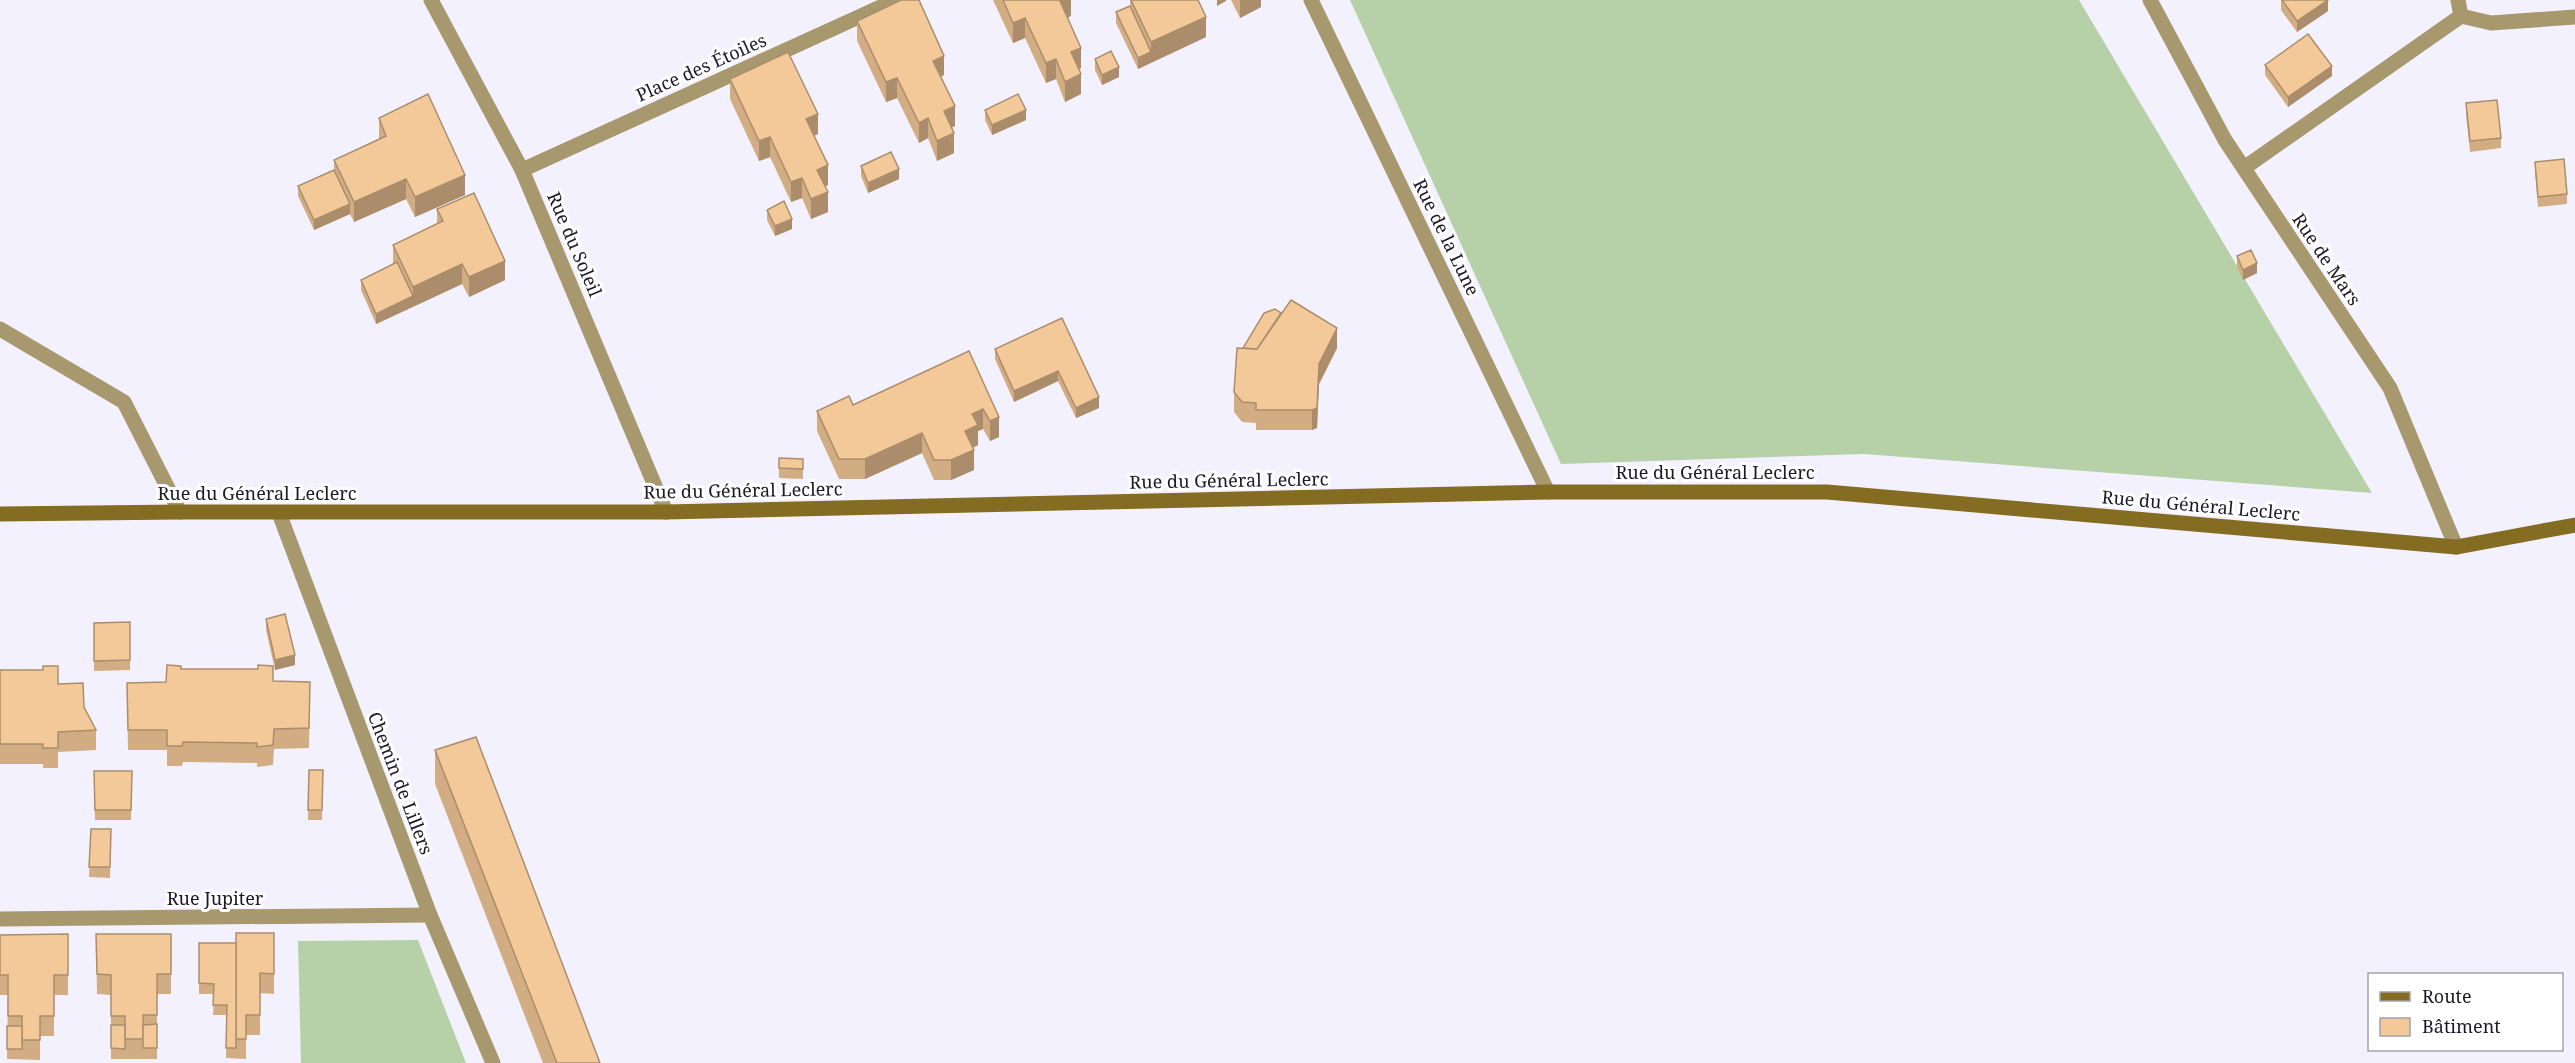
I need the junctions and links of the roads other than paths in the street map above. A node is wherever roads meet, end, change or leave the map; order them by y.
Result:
1 (431, 0) edge
2 (896, 0) edge
3 (1311, 0) edge
4 (2150, 0) edge
5 (2458, 0) edge
6 (2461, 16) junction
7 (2575, 16) edge
8 (2244, 168) junction
9 (522, 170) junction
10 (0, 329) edge
11 (1548, 492) junction
12 (180, 512) junction
13 (666, 512) junction
14 (279, 513) junction
15 (0, 514) edge
16 (2575, 525) edge
17 (2456, 547) junction
18 (430, 915) junction
19 (0, 919) edge
20 (494, 1063) edge

1 - 9 street, Rue du Soleil
2 - 9 street, Place des Étoiles
3 - 11 street, Rue de la Lune
4 - 8 street, Rue de Mars
5 - 6 street
6 - 7 street
6 - 8 street
8 - 17 street, Rue de Mars
9 - 13 street, Rue du Soleil
10 - 12 street
11 - 13 street, Rue du Général Leclerc
11 - 17 street, Rue du Général Leclerc
12 - 14 street, Rue du Général Leclerc
12 - 15 street, Rue du Général Leclerc
13 - 14 street, Rue du Général Leclerc
14 - 18 street, Chemin de Lillers
16 - 17 street, Rue du Général Leclerc
18 - 19 street, Rue Jupiter
18 - 20 street, Chemin de Lillers

